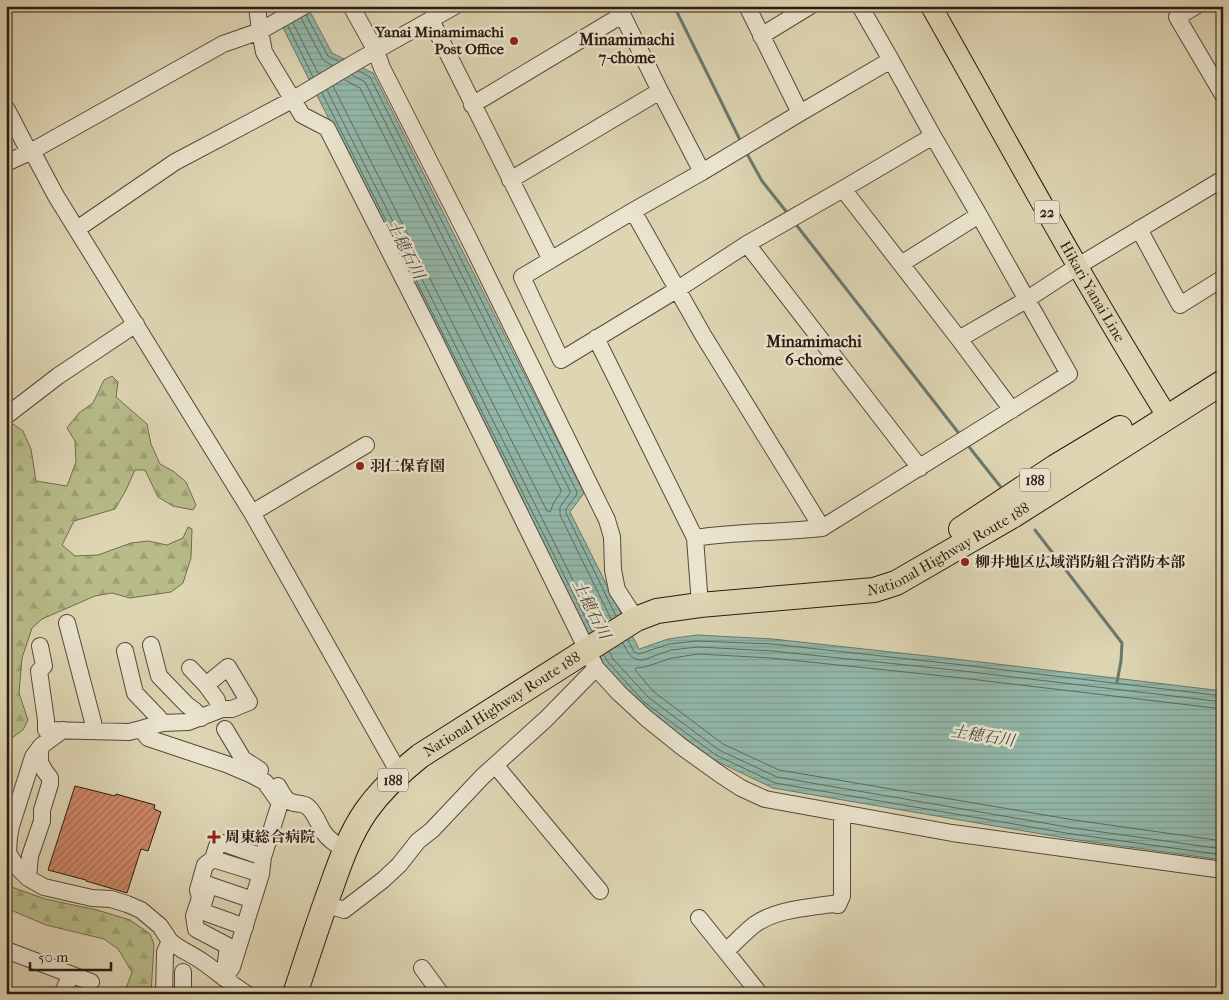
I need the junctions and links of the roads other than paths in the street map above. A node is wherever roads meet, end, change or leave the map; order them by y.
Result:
1 (257, 6) edge
2 (304, 6) edge
3 (351, 6) edge
4 (455, 6) edge
5 (747, 6) edge
6 (810, 6) edge
7 (860, 6) edge
8 (931, 6) edge
9 (1196, 6) edge
10 (620, 11) edge
11 (430, 20) junction
12 (260, 31) junction
13 (761, 36) junction
14 (376, 51) junction
15 (891, 60) junction
16 (1219, 78) edge
17 (660, 91) junction
18 (1223, 95) edge
19 (292, 100) junction
20 (472, 105) junction
21 (6, 108) edge
22 (800, 112) junction
23 (933, 136) junction
24 (32, 151) junction
25 (6, 163) edge
26 (702, 172) junction
27 (1223, 179) edge
28 (510, 180) junction
29 (843, 189) junction
30 (633, 211) junction
31 (979, 215) junction
32 (77, 229) junction
33 (1139, 229) junction
34 (747, 244) junction
35 (551, 260) junction
36 (901, 264) junction
37 (1078, 266) junction
38 (1223, 278) edge
39 (678, 289) junction
40 (1026, 300) junction
41 (136, 324) junction
42 (596, 338) junction
43 (959, 339) junction
44 (1223, 364) edge
45 (1223, 382) edge
46 (1012, 410) junction
47 (1163, 410) junction
48 (6, 416) edge
49 (366, 445) dead end
50 (920, 468) junction
51 (252, 513) junction
52 (822, 528) junction
53 (695, 538) junction
54 (700, 605) junction
55 (633, 621) junction
56 (67, 623) dead end
57 (151, 645) dead end
58 (40, 646) dead end
59 (125, 651) dead end
60 (591, 655) junction
61 (190, 668) dead end
62 (206, 685) junction
63 (217, 700) dead end
64 (201, 718) junction
65 (162, 723) junction
66 (141, 729) junction
67 (225, 729) dead end
68 (62, 730) junction
69 (93, 731) junction
70 (41, 746) junction
71 (496, 766) junction
72 (44, 770) junction
73 (401, 771) junction
74 (27, 774) junction
75 (843, 813) junction
76 (345, 850) junction
77 (263, 857) junction
78 (213, 859) junction
79 (1223, 870) edge
80 (262, 874) junction
81 (28, 878) junction
82 (600, 891) dead end
83 (253, 900) junction
84 (325, 904) junction
85 (699, 918) dead end
86 (244, 927) junction
87 (170, 941) junction
88 (6, 950) edge
89 (726, 951) junction
90 (422, 968) dead end
91 (183, 972) dead end
92 (71, 975) junction
93 (224, 978) junction
94 (91, 982) dead end
95 (62, 994) edge
96 (164, 994) edge
97 (183, 994) edge
98 (247, 994) edge
99 (295, 994) edge
100 (440, 994) edge
101 (759, 994) edge

1 - 12 street
2 - 12 street
3 - 14 street
4 - 11 street
5 - 13 street
6 - 13 street
7 - 15 street
8 - 37 main road, Hikari Yanai Line / 22
9 - 16 street
10 - 17 street
10 - 20 street
11 - 14 street
11 - 20 street
12 - 19 street
12 - 24 street
13 - 22 street
14 - 19 street
14 - 55 street
15 - 22 street
15 - 23 street
16 - 18 street
17 - 26 street
17 - 28 street
19 - 32 street
19 - 60 street
20 - 28 street
21 - 24 street
22 - 26 street
23 - 29 street
23 - 31 street
24 - 25 street
24 - 32 street
26 - 30 street
27 - 33 street
28 - 35 street
29 - 34 street
29 - 36 street
30 - 35 street
30 - 39 street
31 - 36 street
31 - 40 street
32 - 41 street
33 - 37 street
33 - 38 street
34 - 39 street
34 - 50 street
35 - 42 street
36 - 43 street
37 - 40 street
37 - 47 main road, Hikari Yanai Line / 22
39 - 42 street
39 - 52 street
40 - 43 street
40 - 46 street
41 - 48 street
41 - 51 street
42 - 53 street
43 - 46 street
44 - 47 highway, National Highway Route 188 / 188
45 - 47 highway, National Highway Route 188 / 188
46 - 50 street
47 - 54 highway, National Highway Route 188 / 188
49 - 51 street
50 - 52 street
51 - 73 street
52 - 53 street
53 - 54 street
54 - 55 highway, National Highway Route 188 / 188
55 - 60 highway, National Highway Route 188 / 188
56 - 69 street
57 - 64 street
58 - 68 street
59 - 65 street
60 - 71 street
60 - 73 highway, National Highway Route 188 / 188
60 - 75 street
61 - 62 street
62 - 63 street
62 - 64 street
64 - 65 street
65 - 66 street
66 - 69 street
66 - 77 street
67 - 76 street
68 - 69 street
68 - 70 street
70 - 72 street
70 - 74 street
71 - 82 street
71 - 84 street
72 - 74 street
72 - 81 street
73 - 76 highway, National Highway Route 188 / 188
74 - 81 street
75 - 79 street
75 - 89 street
76 - 84 highway, National Highway Route 188 / 188
77 - 78 street
77 - 80 street
78 - 80 street
78 - 93 street
80 - 83 street
81 - 87 street
83 - 86 street
83 - 86 street
84 - 99 highway, National Highway Route 188 / 188
85 - 89 street
86 - 93 street
87 - 93 street
87 - 96 street
88 - 92 street
89 - 101 street
90 - 100 street
91 - 97 street
92 - 94 street
92 - 95 street
93 - 98 street

